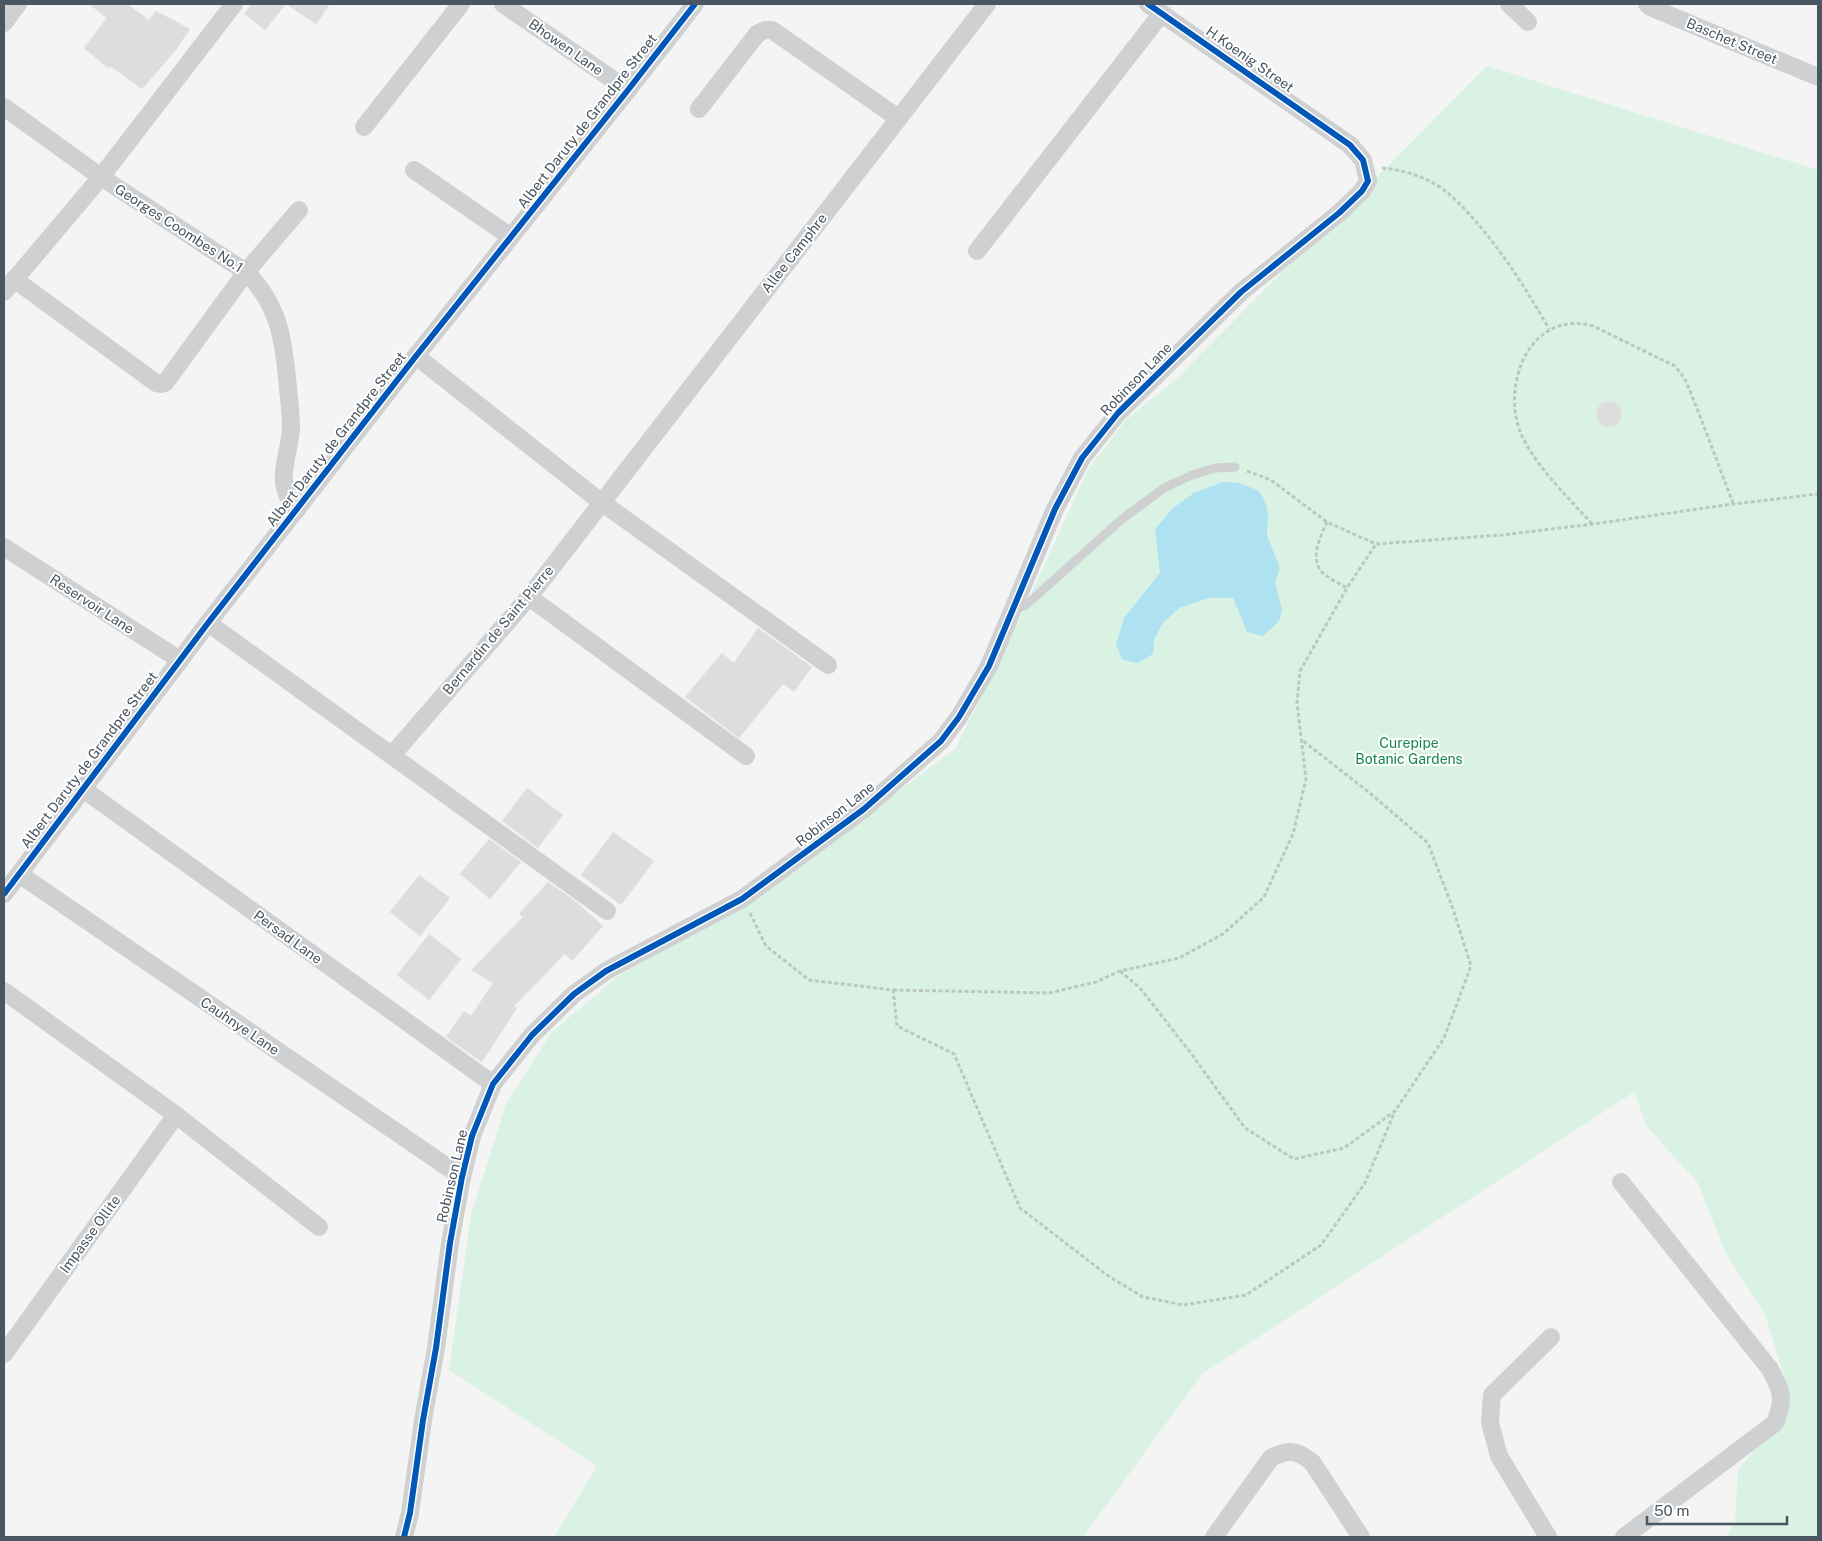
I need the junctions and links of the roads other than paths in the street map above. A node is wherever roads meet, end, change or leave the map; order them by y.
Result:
1 (18, 4) edge
2 (234, 4) edge
3 (461, 4) edge
4 (503, 4) edge
5 (694, 4) edge
6 (987, 4) edge
7 (1509, 4) edge
8 (1647, 4) edge
9 (1155, 8) edge
10 (1528, 22) dead end
11 (4, 23) edge
12 (1818, 77) edge
13 (628, 90) junction
14 (4, 107) edge
15 (698, 109) dead end
16 (898, 118) junction
17 (364, 127) dead end
18 (1366, 169) joint
19 (414, 170) dead end
20 (101, 177) junction
21 (299, 210) dead end
22 (511, 237) junction
23 (978, 251) dead end
24 (246, 272) junction
25 (9, 285) edge
26 (416, 356) junction
27 (1235, 467) road end
28 (601, 502) junction
29 (297, 510) junction
30 (4, 547) edge
31 (529, 597) junction
32 (1013, 610) junction
33 (208, 623) junction
34 (180, 660) junction
35 (828, 665) dead end
36 (392, 755) junction
37 (746, 756) dead end
38 (83, 790) junction
39 (19, 874) junction
40 (4, 894) edge
41 (608, 911) dead end
42 (4, 991) edge
43 (493, 1084) junction
44 (176, 1114) junction
45 (462, 1177) junction
46 (1621, 1182) dead end
47 (319, 1227) dead end
48 (1551, 1337) dead end
49 (4, 1354) edge
50 (404, 1537) edge
51 (1214, 1537) edge
52 (1360, 1537) edge
53 (1548, 1537) edge
54 (1624, 1537) edge

1 - 11 street
2 - 20 street
3 - 17 street
4 - 13 street, Bhowen Lane
5 - 13 street, Albert Daruty de Grandpre Street
6 - 16 street, Allee Camphre
7 - 10 street
8 - 12 street, Baschet Street
9 - 18 street, H.Koenig Street
9 - 23 street
13 - 22 street, Albert Daruty de Grandpre Street
14 - 20 street, Georges Coombes No.1
15 - 16 street
16 - 28 street, Allee Camphre
18 - 32 street, Robinson Lane
19 - 22 street
20 - 24 street, Georges Coombes No.1
20 - 25 street
21 - 24 street
22 - 26 street, Albert Daruty de Grandpre Street
24 - 25 street
24 - 29 street, Georges Coombes No.1
26 - 28 street
26 - 29 street, Albert Daruty de Grandpre Street
27 - 32 lane
28 - 31 street, Bernardin de Saint Pierre
28 - 35 street
29 - 33 street, Albert Daruty de Grandpre Street
30 - 34 street, Reservoir Lane
31 - 36 street, Bernardin de Saint Pierre
31 - 37 street
32 - 43 street, Robinson Lane
33 - 34 street, Albert Daruty de Grandpre Street
33 - 36 street
34 - 38 street, Albert Daruty de Grandpre Street
36 - 41 street
38 - 39 street, Albert Daruty de Grandpre Street
38 - 43 street, Persad Lane
39 - 40 street, Albert Daruty de Grandpre Street
39 - 45 street, Cauhnye Lane
42 - 44 street
43 - 45 street, Robinson Lane
44 - 47 street
44 - 49 street, Impasse Ollite
45 - 50 street, Robinson Lane
46 - 54 street
48 - 53 street
51 - 52 street

